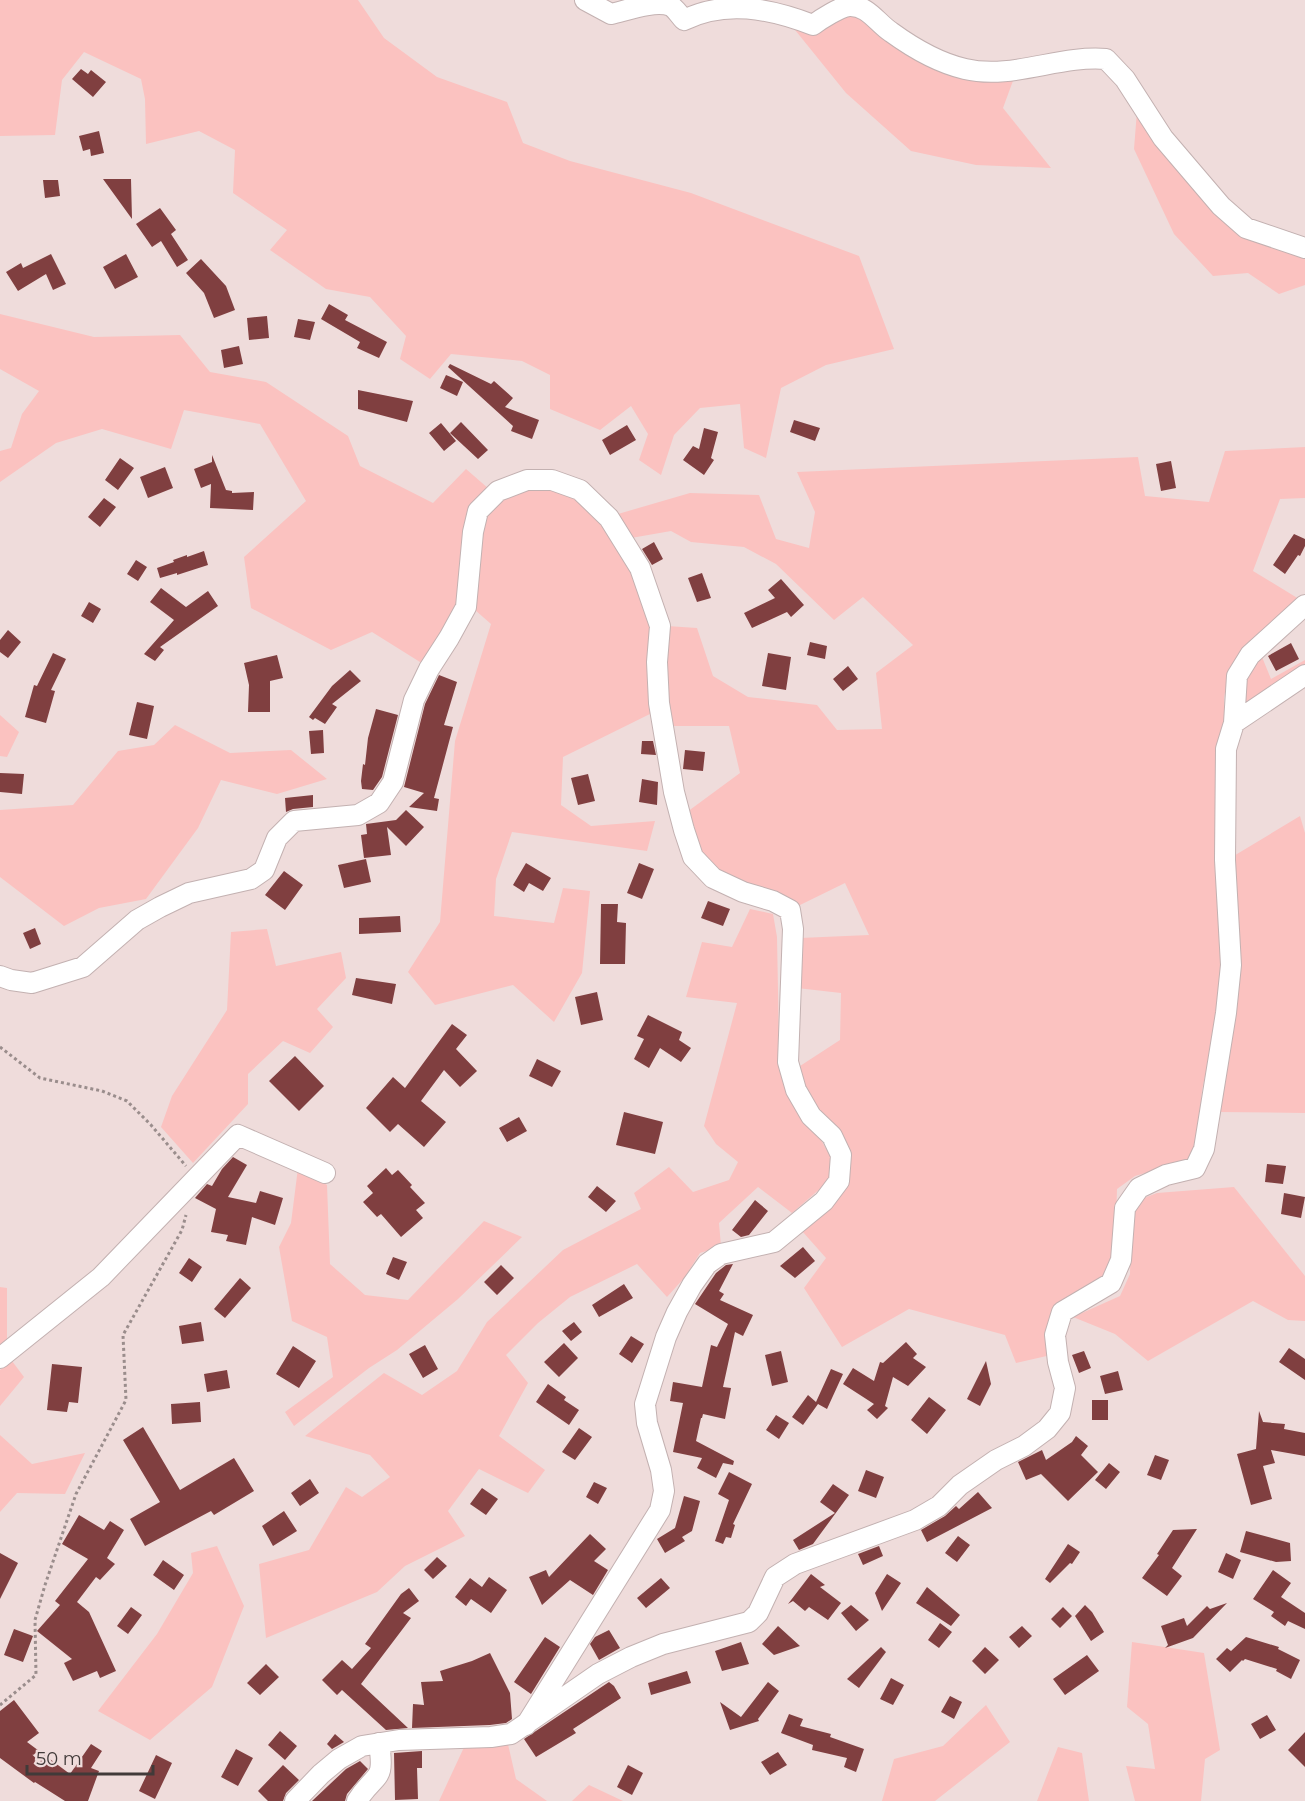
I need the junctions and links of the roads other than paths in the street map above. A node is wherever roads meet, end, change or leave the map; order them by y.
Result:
1 (585, 0) edge
2 (1305, 248) edge
3 (1305, 605) edge
4 (1305, 675) edge
5 (1233, 723) junction
6 (0, 976) edge
7 (325, 1173) dead end
8 (0, 1358) edge
9 (526, 1725) junction
10 (379, 1743) junction
11 (295, 1801) edge
12 (357, 1801) edge

1 - 2 street
3 - 5 street
4 - 5 street
5 - 9 street
6 - 9 street
7 - 8 street
9 - 10 street
10 - 11 street
10 - 12 street

